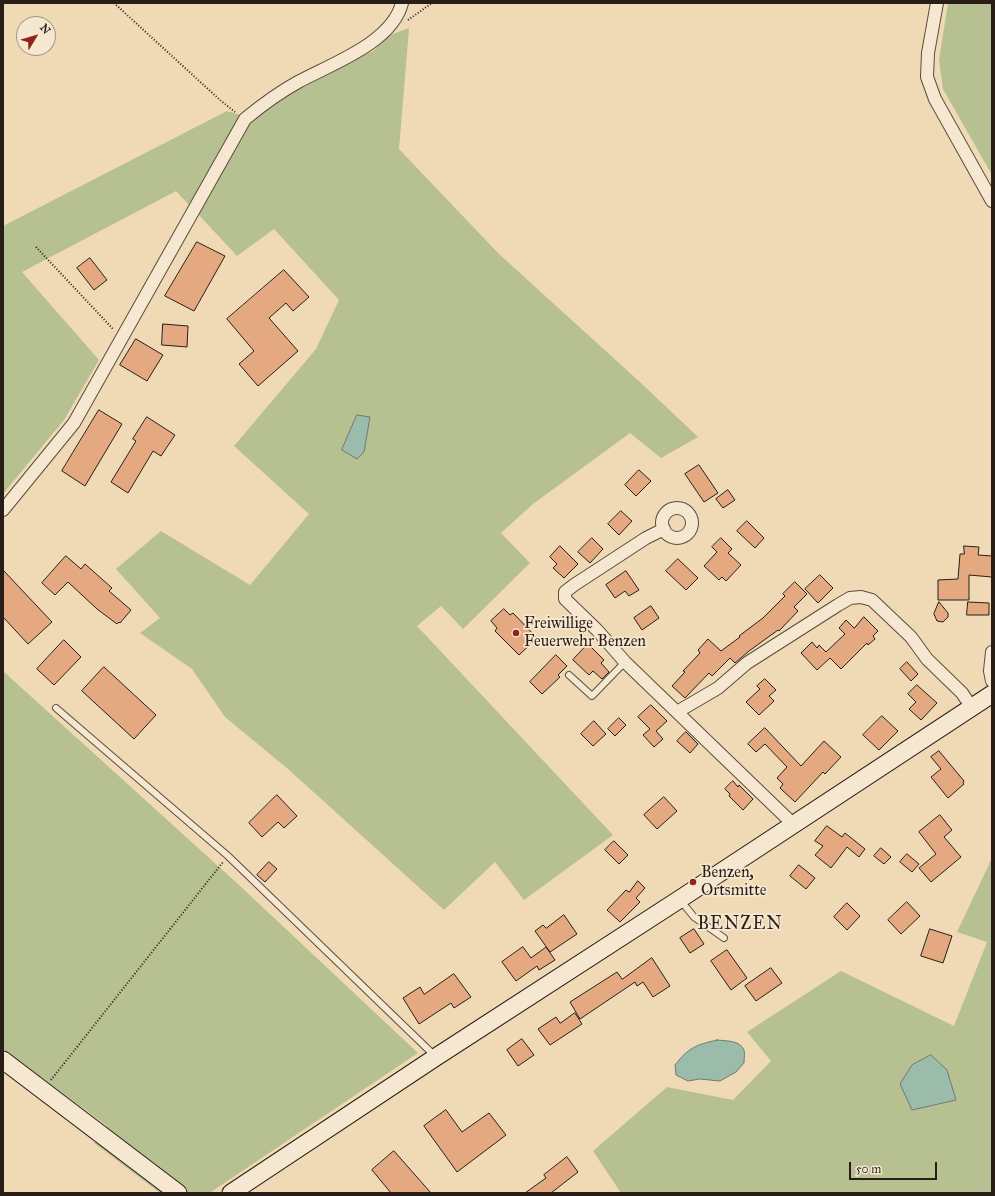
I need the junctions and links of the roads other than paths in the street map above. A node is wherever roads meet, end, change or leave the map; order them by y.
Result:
1 (402, 3) edge
2 (937, 3) edge
3 (992, 201) edge
4 (3, 510) edge
5 (664, 528) dead end
6 (992, 652) edge
7 (625, 662) junction
8 (569, 675) dead end
9 (992, 681) edge
10 (992, 694) edge
11 (56, 708) dead end
12 (972, 708) junction
13 (677, 712) junction
14 (793, 824) junction
15 (680, 899) junction
16 (724, 938) dead end
17 (436, 1057) junction
18 (3, 1060) edge
19 (178, 1193) edge
20 (231, 1193) edge

1 - 4 street
2 - 3 street
5 - 7 street
6 - 9 street
7 - 8 lane
7 - 13 street
10 - 12 street
11 - 17 lane
12 - 13 street
12 - 14 street
13 - 14 street
14 - 15 street
15 - 16 lane
15 - 17 street
17 - 20 street
18 - 19 street

